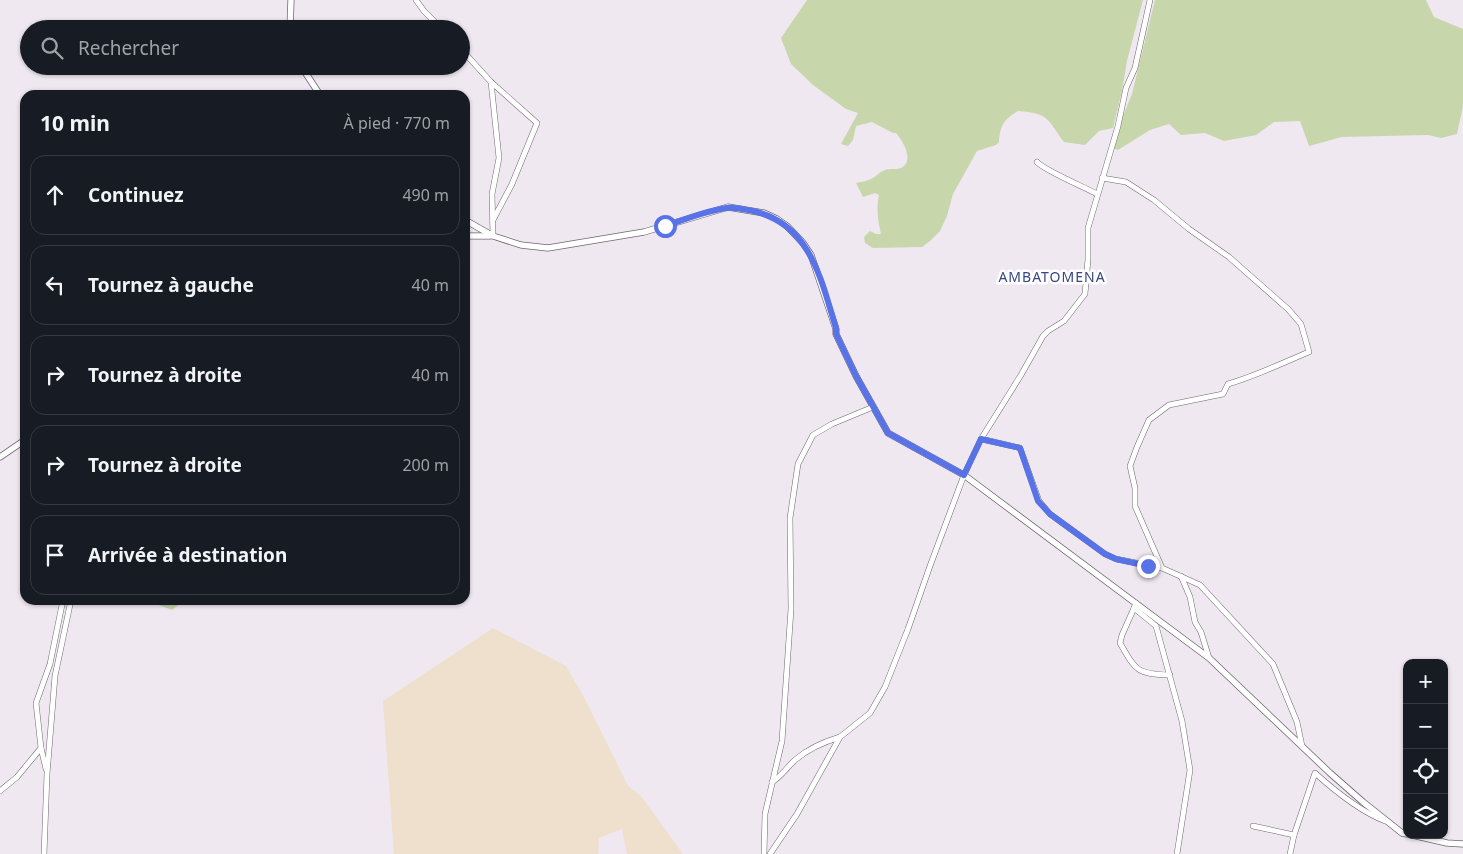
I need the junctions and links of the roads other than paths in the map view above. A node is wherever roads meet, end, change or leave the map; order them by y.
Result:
1 (291, 0) edge
2 (416, 0) edge
3 (1150, 0) edge
4 (290, 20) edge
5 (433, 20) edge
6 (470, 59) edge
7 (308, 75) edge
8 (491, 82) junction
9 (317, 90) edge
10 (1037, 162) dead end
11 (1102, 178) junction
12 (1097, 194) junction
13 (492, 220) junction
14 (470, 223) edge
15 (470, 236) edge
16 (493, 236) junction
17 (873, 407) junction
18 (981, 439) junction
19 (20, 443) edge
20 (0, 457) edge
21 (964, 475) junction
22 (1162, 568) junction
23 (1181, 576) junction
24 (62, 605) edge
25 (70, 605) edge
26 (1135, 605) junction
27 (1209, 658) junction
28 (1170, 675) junction
29 (840, 737) junction
30 (1302, 746) junction
31 (41, 748) junction
32 (47, 774) junction
33 (772, 782) junction
34 (0, 791) edge
35 (1390, 823) junction
36 (1253, 826) dead end
37 (1403, 833) edge
38 (1294, 835) junction
39 (1430, 839) edge
40 (1463, 844) edge
41 (44, 854) edge
42 (764, 854) edge
43 (770, 854) edge
44 (1177, 854) edge
45 (1290, 854) edge

1 - 4 street
2 - 5 street
3 - 11 street
6 - 8 street
7 - 9 street
8 - 13 street
8 - 13 street
10 - 12 street
11 - 12 street
11 - 22 street
12 - 18 street
13 - 16 street
14 - 16 street
15 - 16 street
16 - 17 street
17 - 21 street
17 - 33 street
18 - 21 street
18 - 22 street
19 - 20 street
21 - 26 street
21 - 29 street
22 - 23 street
23 - 27 street
23 - 30 street
24 - 31 street
25 - 32 street
26 - 27 street
26 - 28 street
26 - 28 street
27 - 30 street
28 - 44 street
29 - 33 street
29 - 43 street
30 - 35 street
31 - 32 street
31 - 34 street
32 - 41 street
33 - 42 street
35 - 37 street
35 - 38 street
36 - 38 street
38 - 45 street
39 - 40 street

